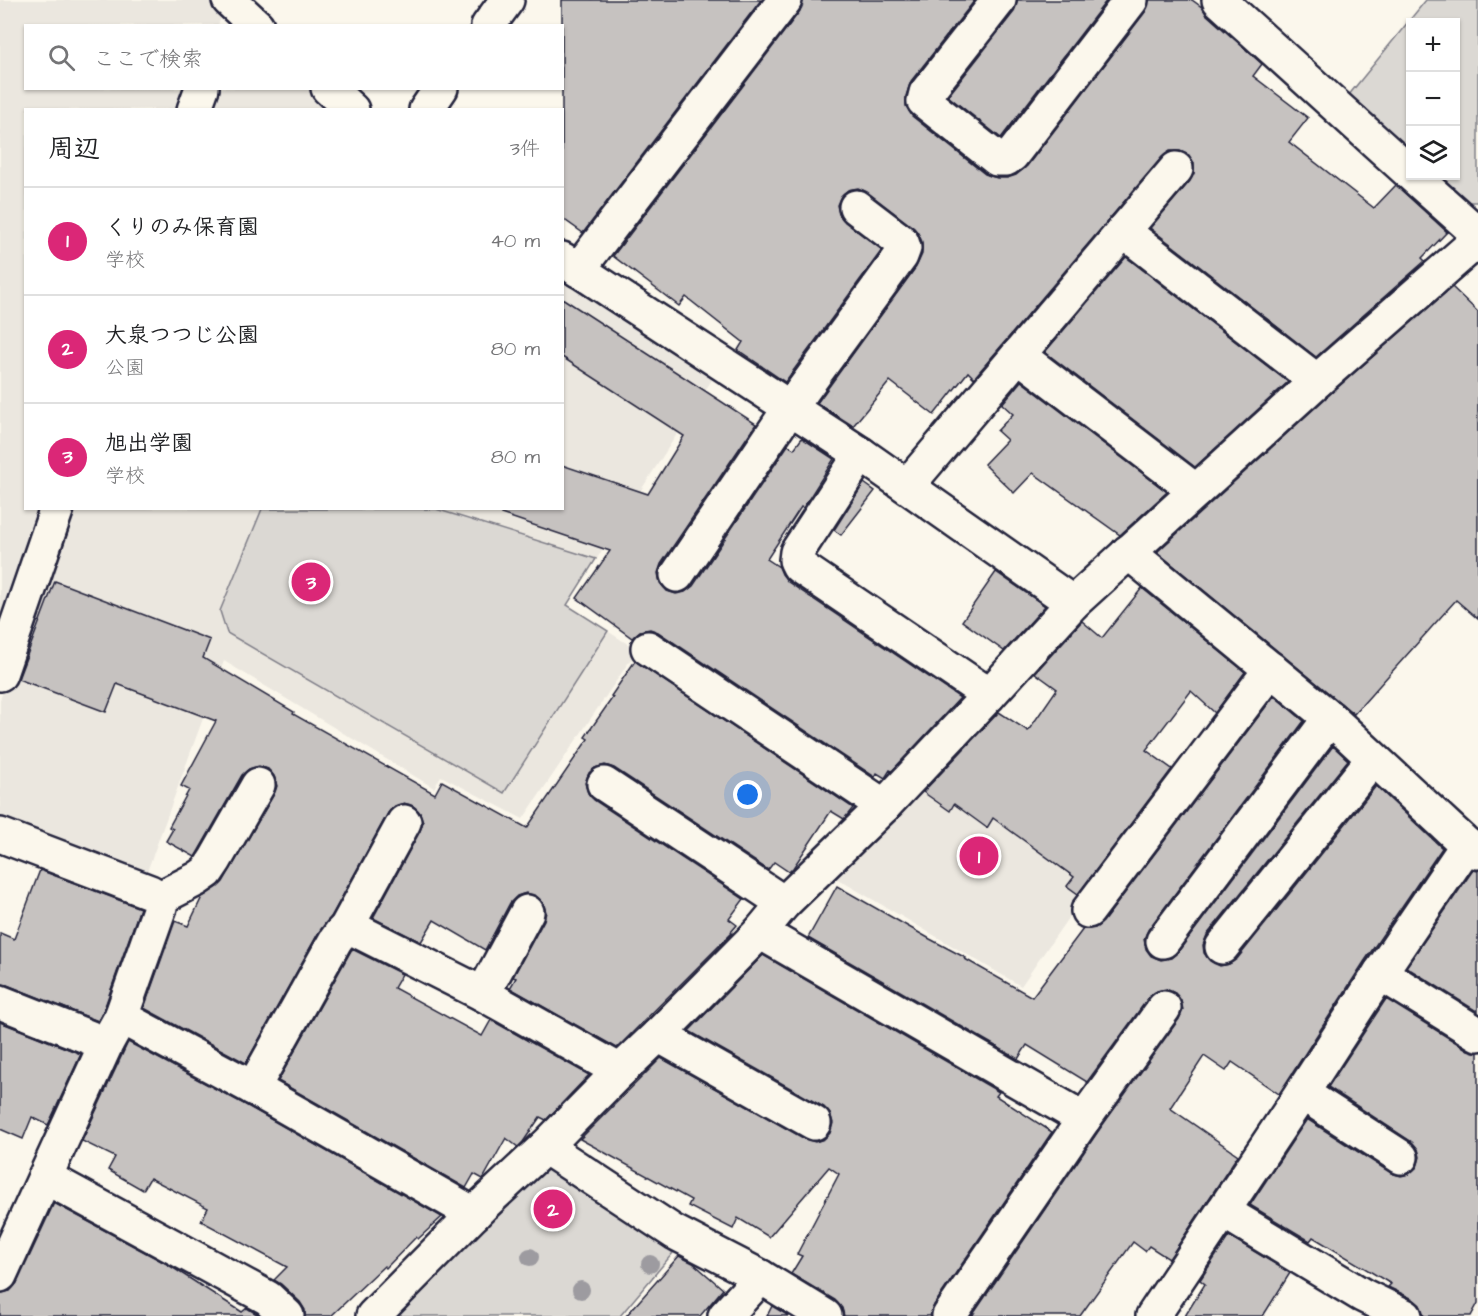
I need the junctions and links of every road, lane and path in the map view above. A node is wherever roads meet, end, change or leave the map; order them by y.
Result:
1 (507, 0) edge
2 (785, 0) edge
3 (999, 0) edge
4 (1131, 0) edge
5 (1219, 0) edge
6 (230, 7) edge
7 (254, 24) edge
8 (489, 24) edge
9 (201, 90) edge
10 (330, 90) edge
11 (440, 90) edge
12 (195, 108) edge
13 (350, 108) edge
14 (427, 108) edge
15 (1176, 169) dead end
16 (1406, 169) edge
17 (1419, 180) edge
18 (856, 207) dead end
19 (1123, 231) junction
20 (1478, 234) edge
21 (1478, 240) edge
22 (570, 265) edge
23 (1018, 356) junction
24 (1317, 381) junction
25 (790, 408) junction
26 (861, 454) junction
27 (907, 486) junction
28 (1196, 491) junction
29 (56, 510) edge
30 (1128, 552) junction
31 (677, 575) dead end
32 (1073, 603) junction
33 (648, 648) dead end
34 (1271, 669) junction
35 (0, 674) edge
36 (988, 695) junction
37 (1330, 718) junction
38 (1373, 759) junction
39 (604, 784) dead end
40 (258, 785) dead end
41 (884, 806) junction
42 (404, 822) dead end
43 (0, 836) edge
44 (1472, 848) edge
45 (160, 898) junction
46 (784, 903) junction
47 (1089, 911) dead end
48 (527, 912) dead end
49 (346, 928) junction
50 (760, 932) junction
51 (1163, 941) dead end
52 (1222, 947) dead end
53 (1380, 973) junction
54 (483, 994) junction
55 (0, 1002) edge
56 (1164, 1008) dead end
57 (113, 1030) junction
58 (1478, 1034) edge
59 (658, 1035) junction
60 (620, 1071) junction
61 (253, 1088) junction
62 (1302, 1093) junction
63 (1084, 1119) junction
64 (814, 1123) dead end
65 (545, 1147) junction
66 (1401, 1157) dead end
67 (45, 1177) junction
68 (1223, 1211) junction
69 (474, 1214) junction
70 (0, 1275) edge
71 (761, 1277) junction
72 (287, 1316) edge
73 (373, 1316) edge
74 (725, 1316) edge
75 (825, 1316) edge
76 (948, 1316) edge
77 (1153, 1316) edge
78 (1405, 1316) edge

1 - 8 street
2 - 22 street
3 - 4 street
5 - 16 street
6 - 7 street
9 - 12 street
10 - 13 street
11 - 14 street
15 - 19 street
17 - 20 street
18 - 25 street
19 - 23 street
19 - 24 street
21 - 24 street
22 - 25 street
23 - 27 street
23 - 28 street
24 - 28 street
25 - 26 street
25 - 31 street
26 - 27 street
26 - 36 street
27 - 32 street
28 - 30 street
29 - 35 street
30 - 32 street
30 - 34 street
32 - 36 street
33 - 41 street
34 - 37 street
34 - 47 street
36 - 41 street
37 - 38 street
37 - 51 street
38 - 44 street
38 - 52 street
39 - 46 street
40 - 45 street
41 - 46 street
42 - 49 street
43 - 45 street
44 - 53 street
45 - 57 street
46 - 50 street
48 - 54 street
49 - 54 street
49 - 61 street
50 - 59 street
50 - 63 street
53 - 58 street
53 - 62 street
54 - 60 street
55 - 57 street
56 - 63 street
57 - 61 street
57 - 67 street
59 - 60 street
59 - 64 street
60 - 65 street
61 - 69 street
62 - 66 street
62 - 68 street
63 - 76 street
65 - 69 street
65 - 71 street
67 - 70 street
67 - 72 street
68 - 77 street
68 - 78 street
69 - 73 street
71 - 74 street
71 - 75 street

